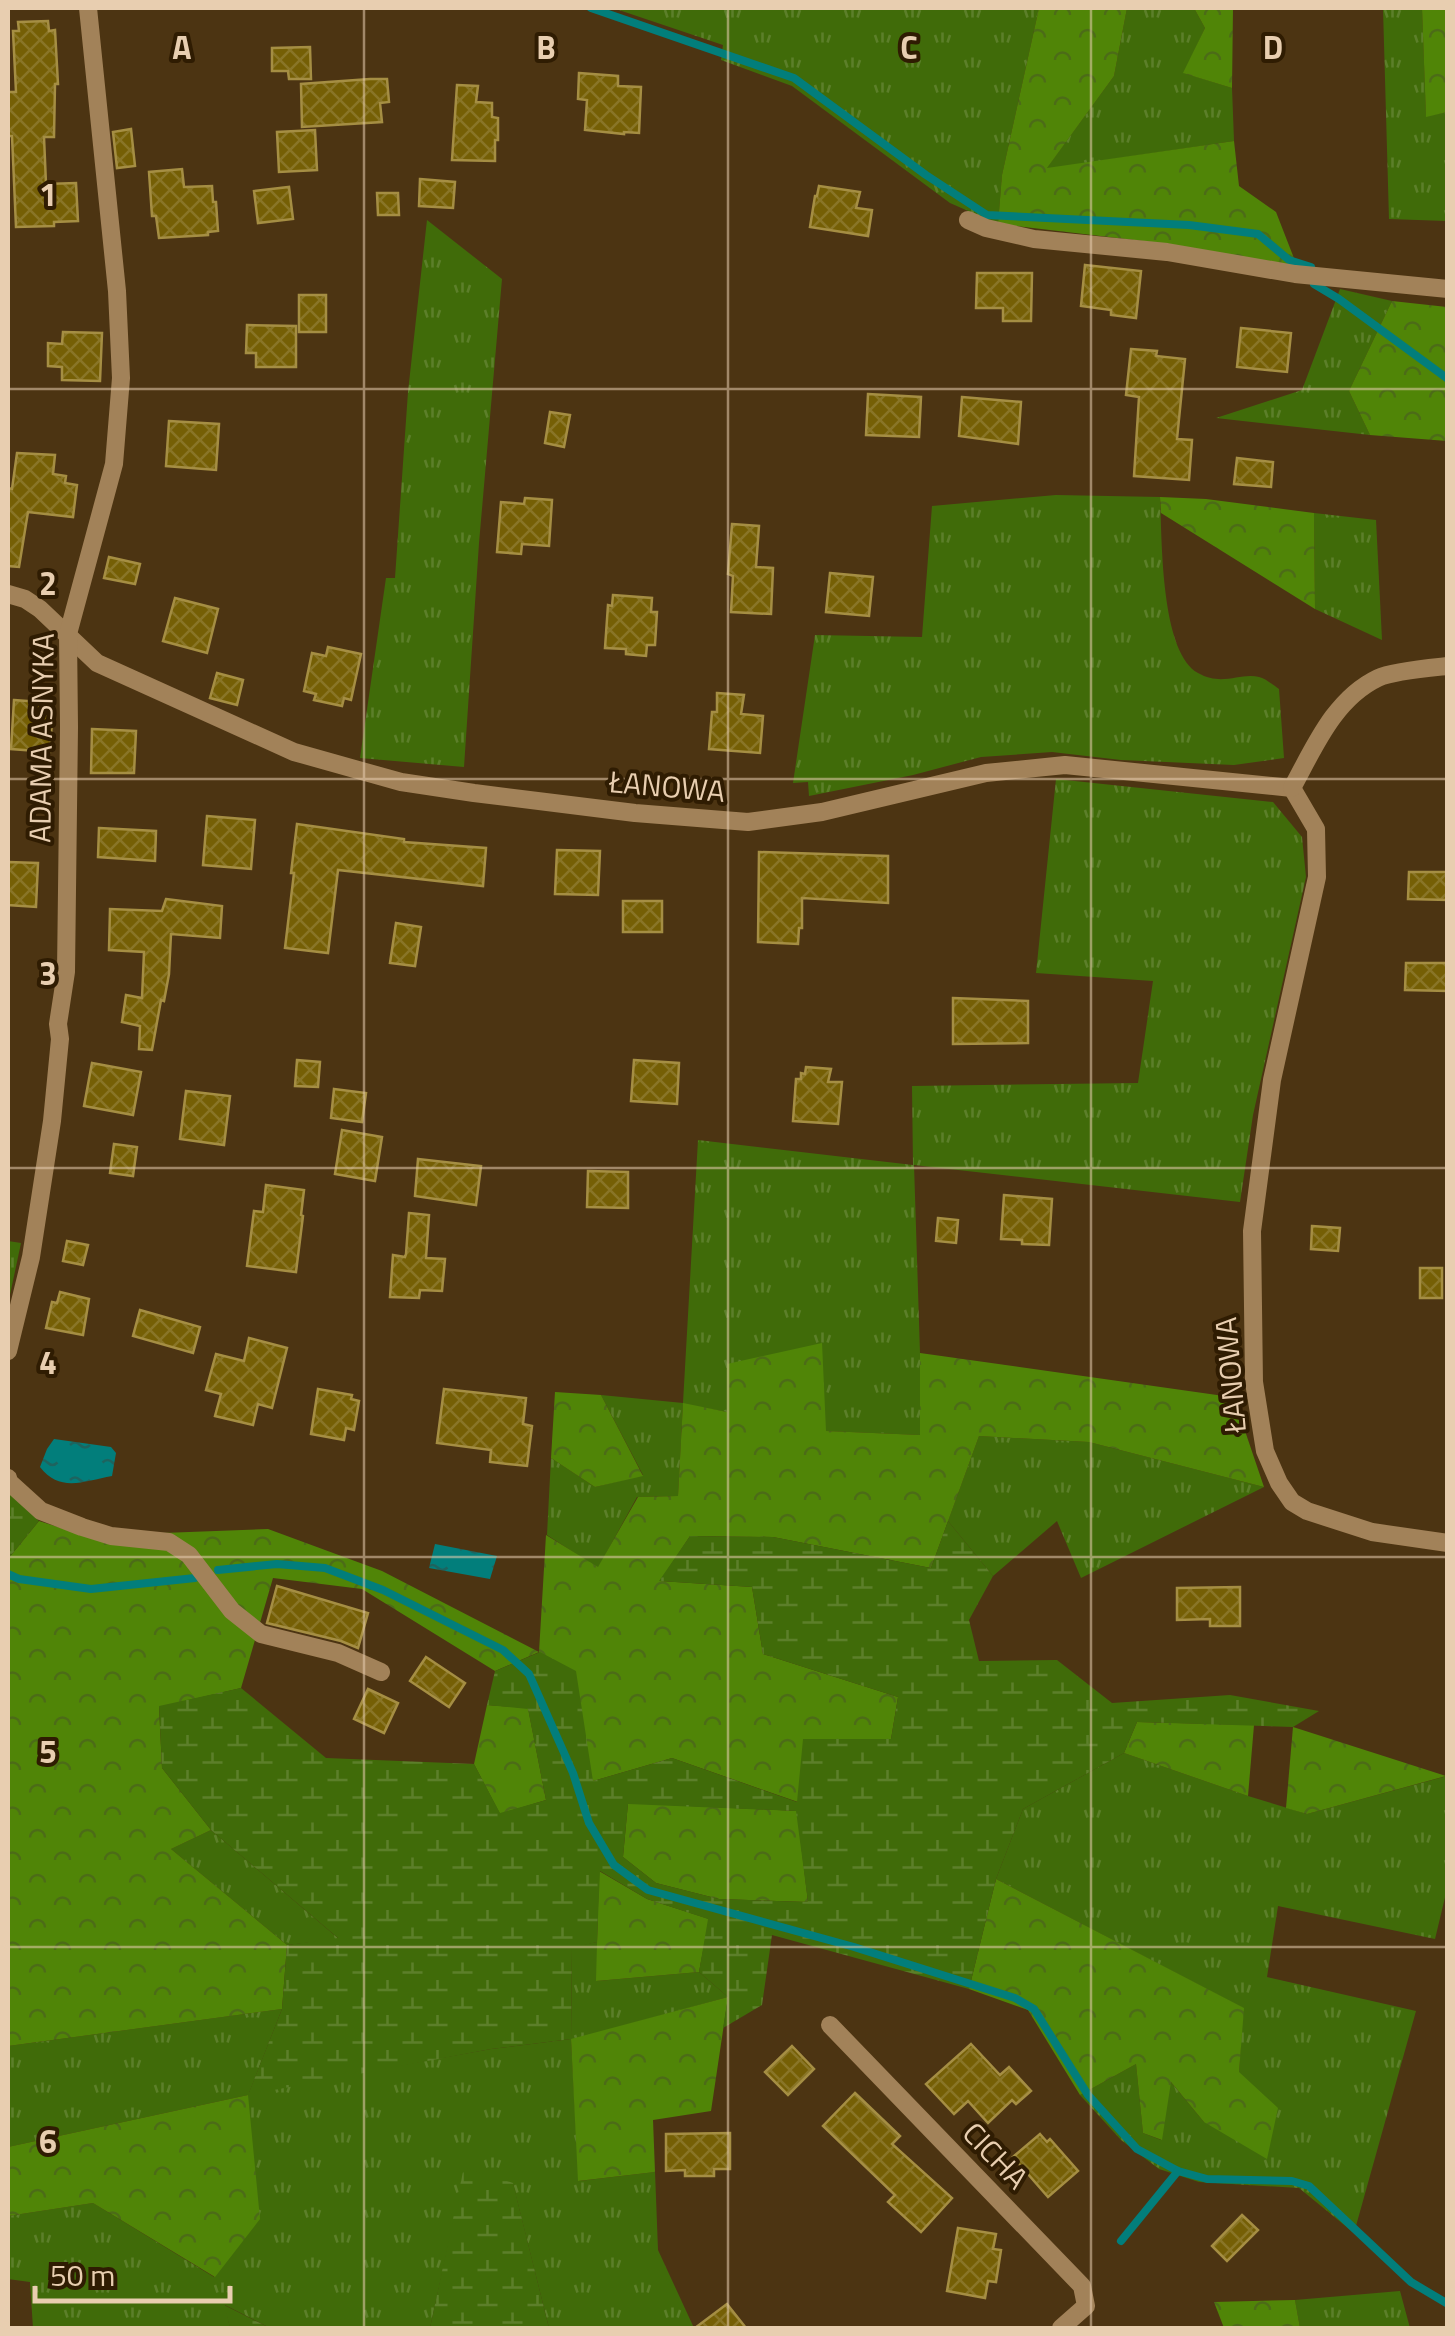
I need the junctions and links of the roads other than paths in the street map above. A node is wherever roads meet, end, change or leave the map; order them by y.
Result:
1 (88, 8) edge
2 (968, 220) dead end
3 (1448, 289) edge
4 (8, 594) edge
5 (68, 634) junction
6 (1448, 666) edge
7 (1292, 788) junction
8 (8, 1351) edge
9 (8, 1478) edge
10 (1448, 1543) edge
11 (381, 1672) dead end
12 (830, 2025) dead end
13 (1062, 2328) edge

1 - 5 street, ADAMA ASNYKA
2 - 3 street
4 - 5 street, ŁANOWA
5 - 7 street, ŁANOWA
5 - 8 street, ADAMA ASNYKA
6 - 7 street
7 - 10 street, ŁANOWA
9 - 11 street
12 - 13 street, CICHA

